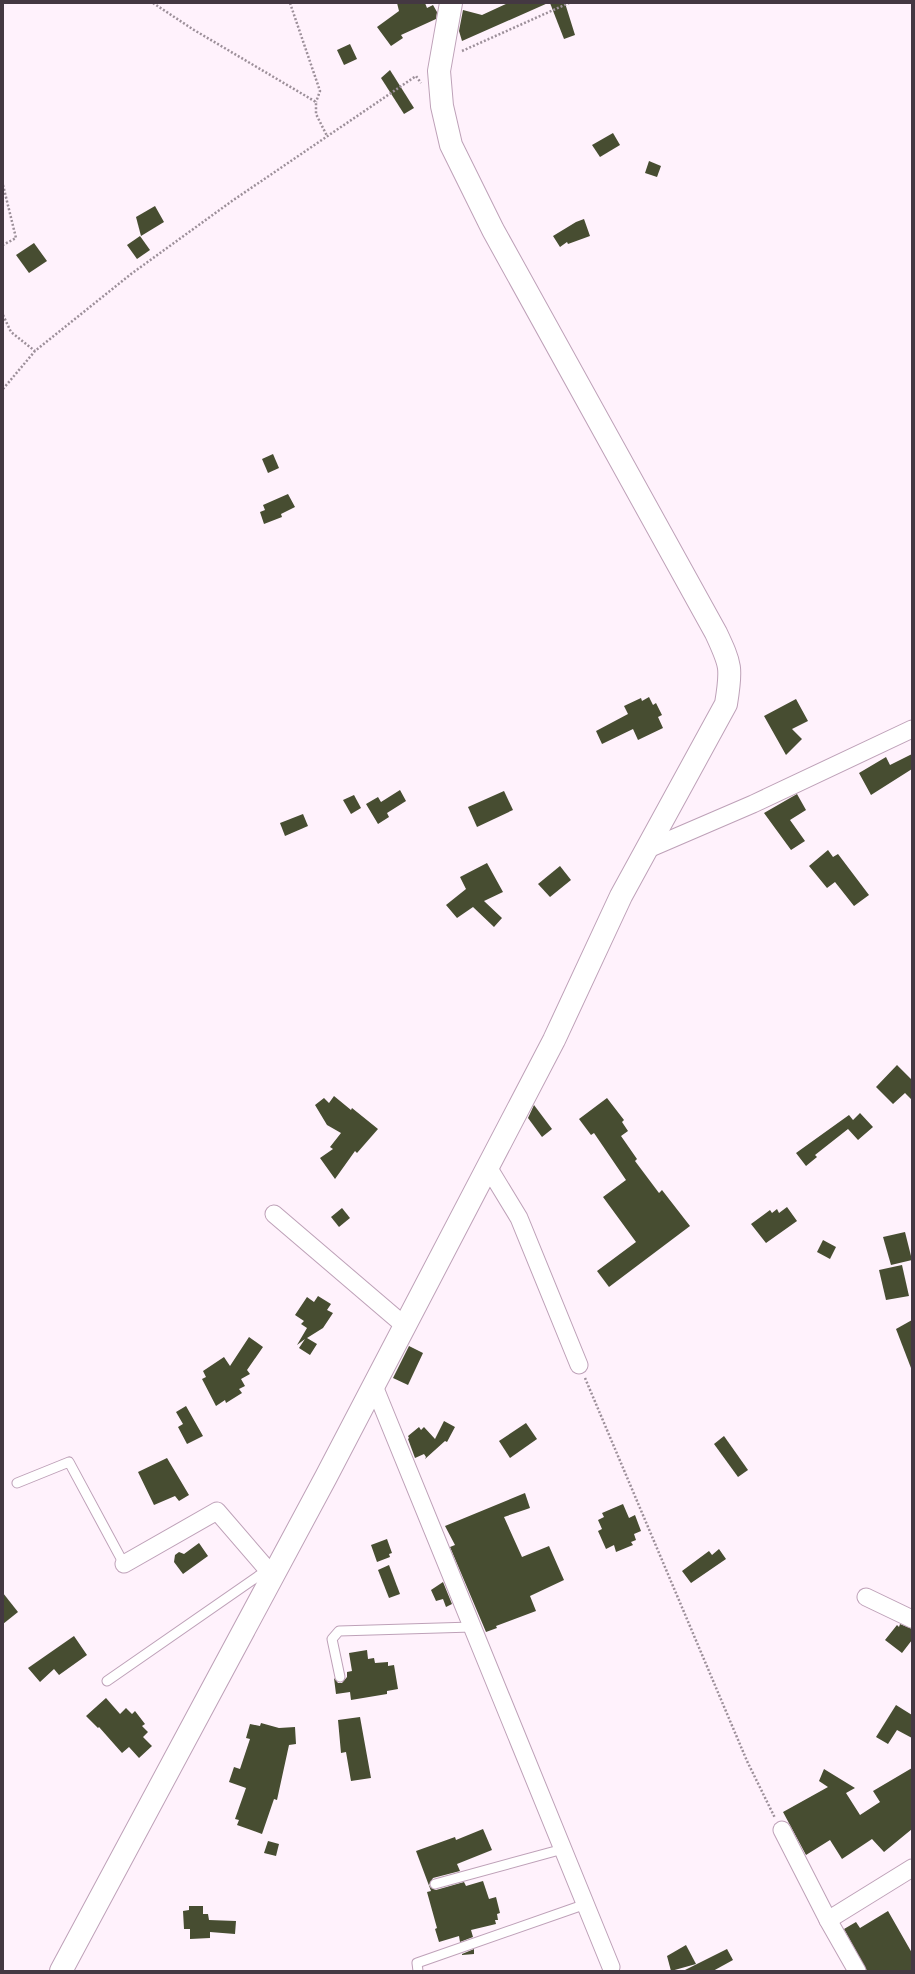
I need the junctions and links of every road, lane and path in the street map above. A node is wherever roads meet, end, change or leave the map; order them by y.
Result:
1 (153, 3) edge
2 (290, 3) edge
3 (451, 3) edge
4 (569, 3) edge
5 (441, 60) junction
6 (424, 88) dead end
7 (316, 102) junction
8 (327, 136) junction
9 (3, 186) edge
10 (3, 245) edge
11 (3, 315) edge
12 (35, 351) junction
13 (3, 389) edge
14 (912, 729) edge
15 (646, 850) junction
16 (488, 1167) junction
17 (274, 1214) dead end
18 (405, 1326) junction
19 (579, 1365) joint
20 (374, 1386) junction
21 (17, 1483) dead end
22 (124, 1564) joint
23 (270, 1573) junction
24 (866, 1597) dead end
25 (912, 1618) edge
26 (472, 1627) junction
27 (340, 1677) dead end
28 (107, 1681) dead end
29 (782, 1830) joint
30 (563, 1849) junction
31 (912, 1868) edge
32 (435, 1884) dead end
33 (586, 1904) junction
34 (828, 1920) junction
35 (612, 1967) dead end
36 (61, 1971) edge
37 (418, 1971) edge
38 (857, 1971) edge

1 - 7 path
2 - 7 path
3 - 5 street
4 - 5 path
5 - 15 street
6 - 8 path
7 - 8 path
8 - 12 path
9 - 10 path
11 - 12 path
12 - 13 path
14 - 15 street
15 - 16 street
16 - 18 street
16 - 19 street
17 - 18 street
18 - 20 street
19 - 29 path
20 - 23 street
20 - 26 street
21 - 22 lane
22 - 23 street
23 - 28 lane
23 - 36 street
24 - 25 street
26 - 27 lane
26 - 30 street
29 - 34 street
30 - 32 lane
30 - 33 street
31 - 34 street
33 - 35 street
33 - 37 lane
34 - 38 street

